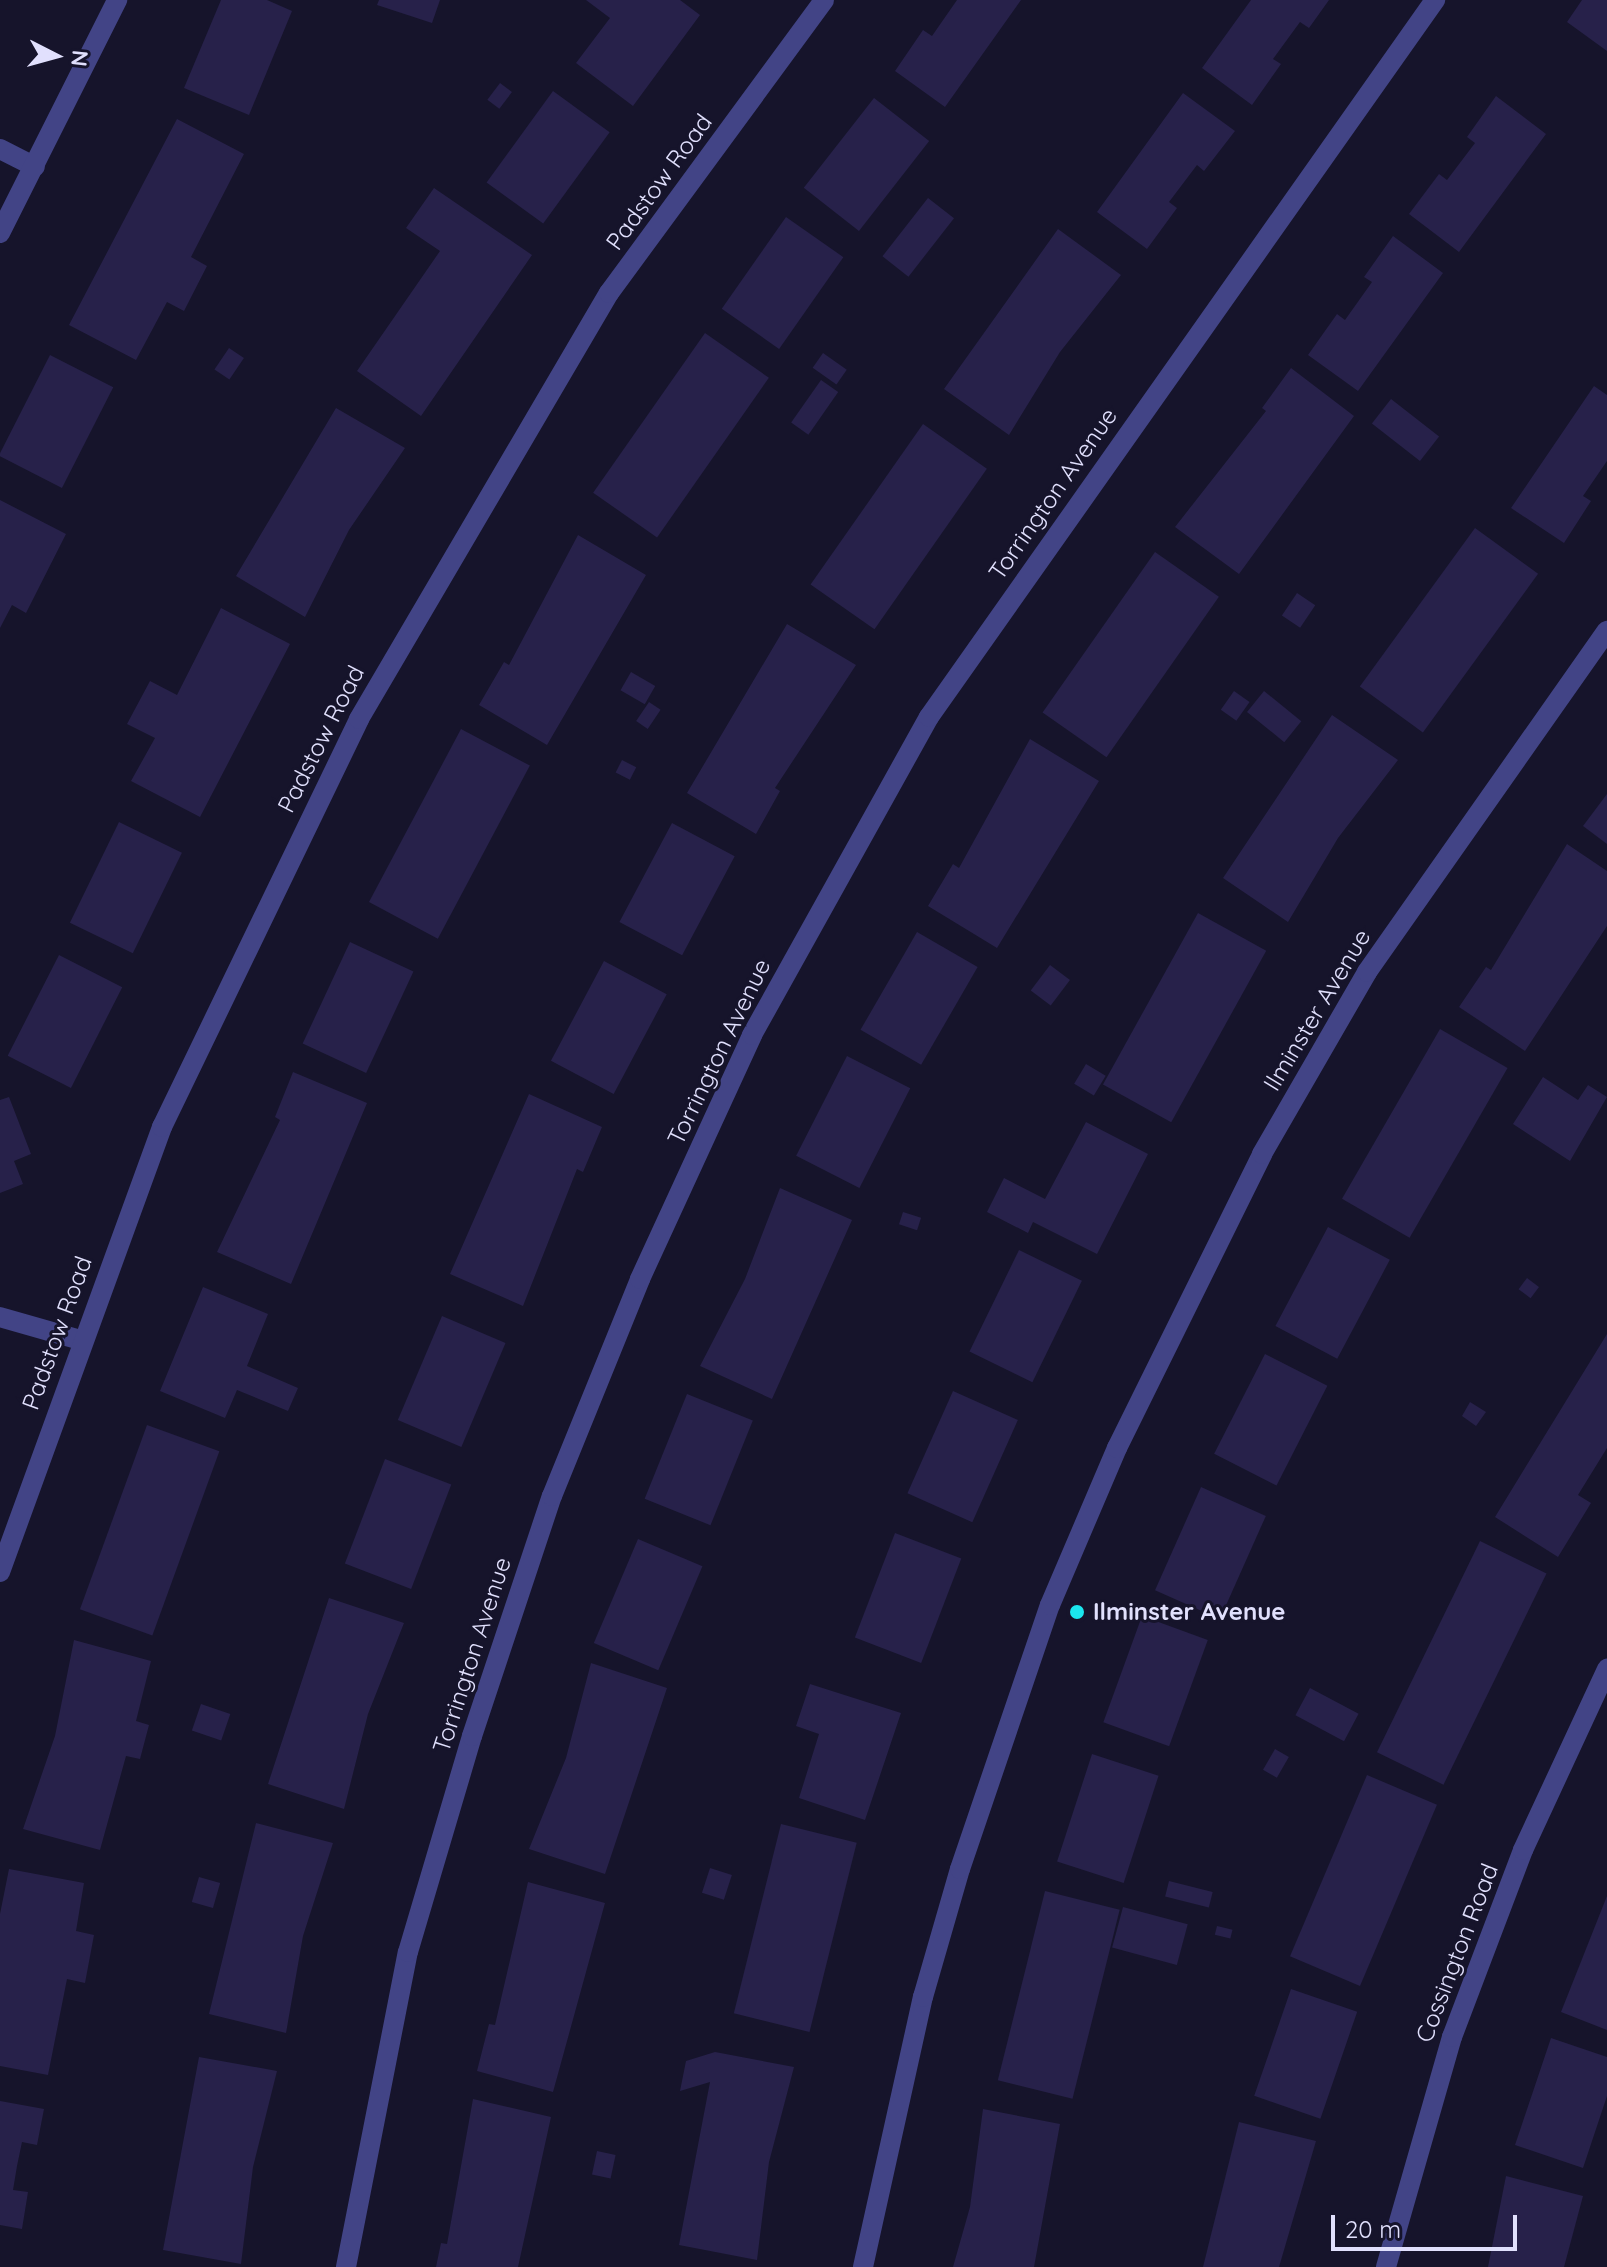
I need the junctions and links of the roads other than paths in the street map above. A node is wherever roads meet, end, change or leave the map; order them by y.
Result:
1 (117, 0) edge
2 (824, 0) edge
3 (1435, 0) edge
4 (0, 149) edge
5 (35, 167) junction
6 (0, 233) edge
7 (1607, 631) edge
8 (0, 1317) edge
9 (81, 1340) junction
10 (0, 1572) edge
11 (1607, 1669) edge
12 (346, 2267) edge
13 (863, 2267) edge
14 (1386, 2267) edge

1 - 5 street
2 - 9 street, Padstow Road
3 - 12 street, Torrington Avenue
4 - 5 street
5 - 6 street
7 - 13 street, Ilminster Avenue
8 - 9 street
9 - 10 street, Padstow Road
11 - 14 street, Cossington Road

